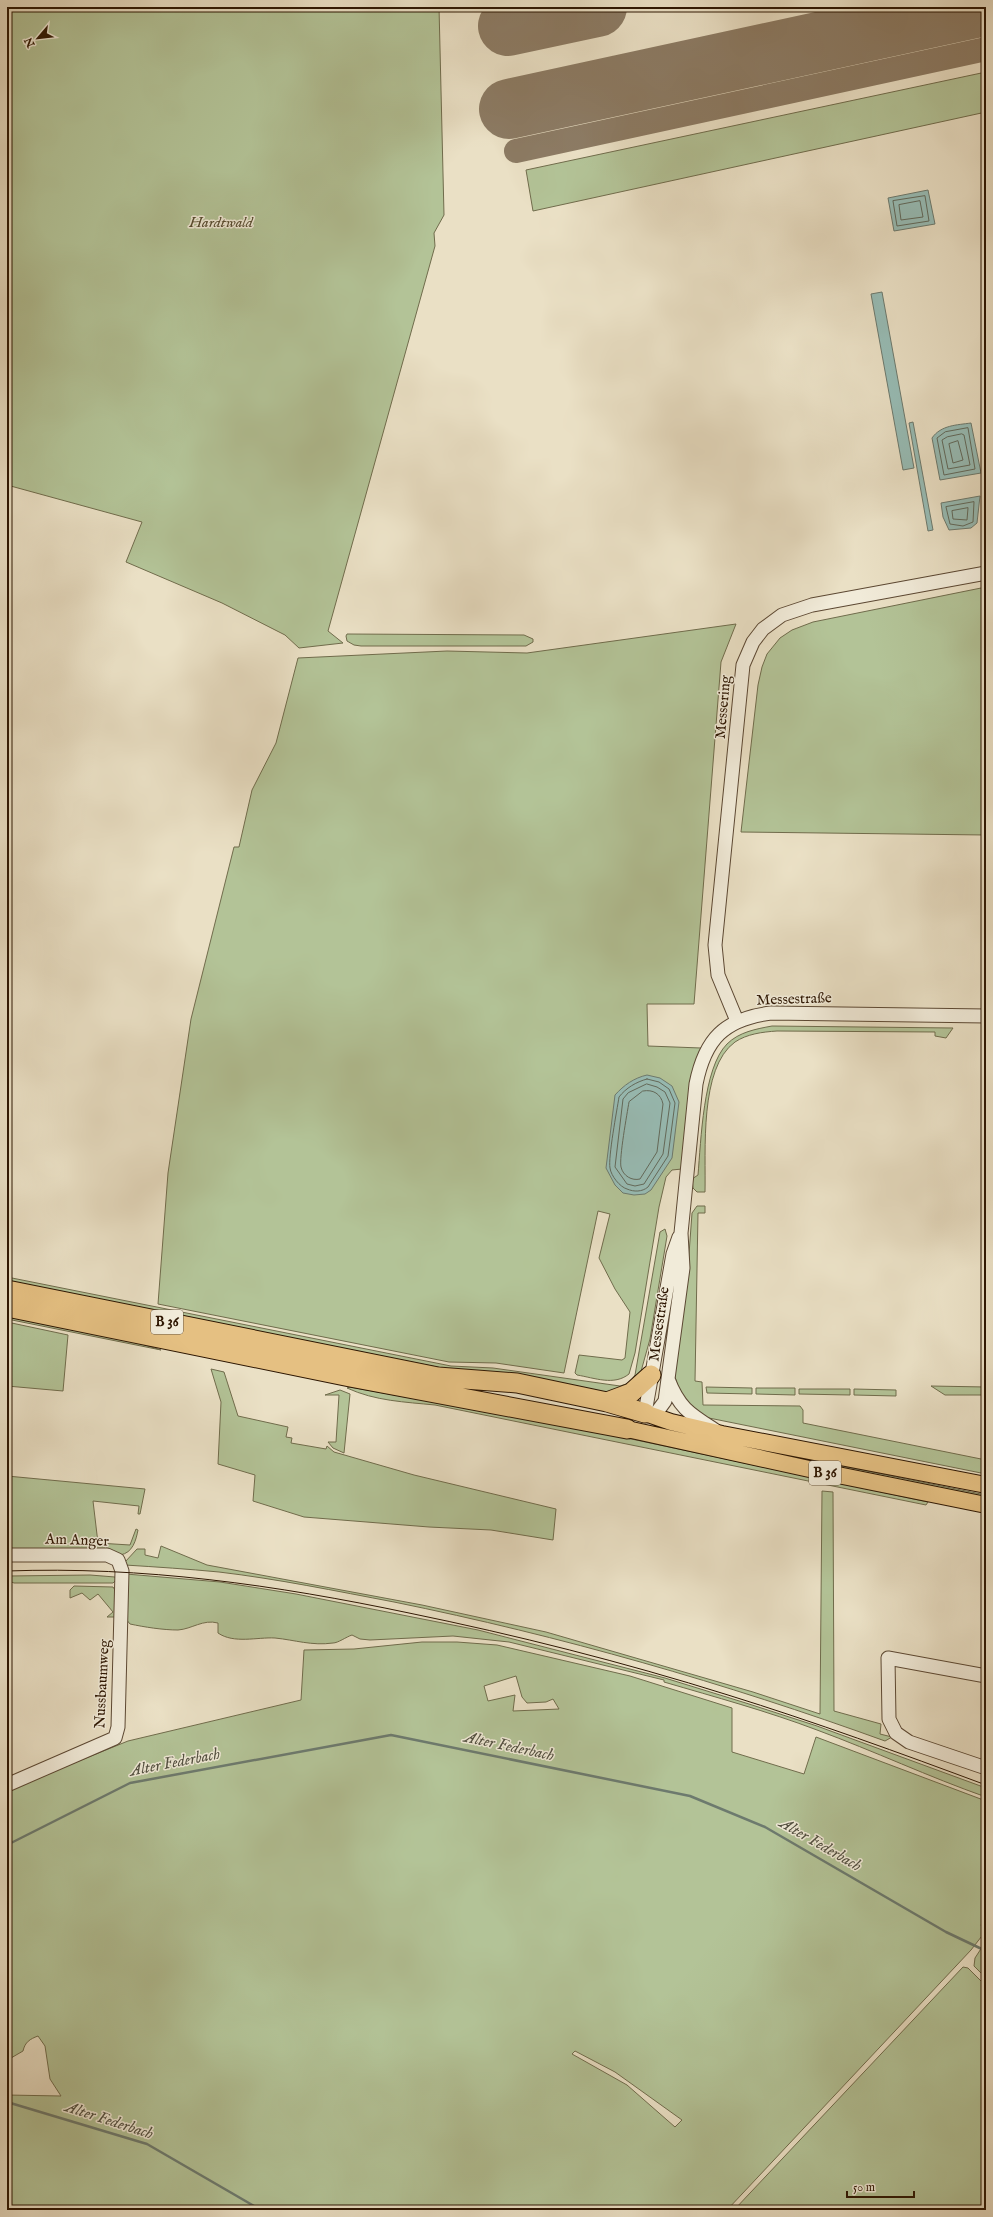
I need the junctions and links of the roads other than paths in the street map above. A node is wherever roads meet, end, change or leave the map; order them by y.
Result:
1 (986, 573) edge
2 (986, 1016) edge
3 (737, 1021) junction
4 (7, 1290) edge
5 (7, 1307) edge
6 (659, 1376) junction
7 (607, 1402) junction
8 (649, 1417) junction
9 (627, 1429) junction
10 (722, 1434) junction
11 (665, 1437) junction
12 (986, 1485) edge
13 (986, 1505) edge
14 (7, 1555) edge
15 (122, 1585) joint
16 (986, 1676) edge
17 (986, 1768) edge
18 (7, 1785) edge

1 - 3 street, Messering
2 - 3 street, Messestraße
3 - 6 street, Messestraße
4 - 7 highway, B 36
5 - 9 highway, B 36
6 - 7 highway
6 - 8 street, Messestraße
6 - 8 street, Messestraße
6 - 10 street
7 - 8 highway, B 36
8 - 9 main road
8 - 10 main road, B 36
8 - 11 main road
9 - 11 main road, B 36
10 - 12 main road, B 36
11 - 13 main road, B 36
14 - 15 street, Am Anger
15 - 18 street, Nussbaumweg
16 - 17 street

